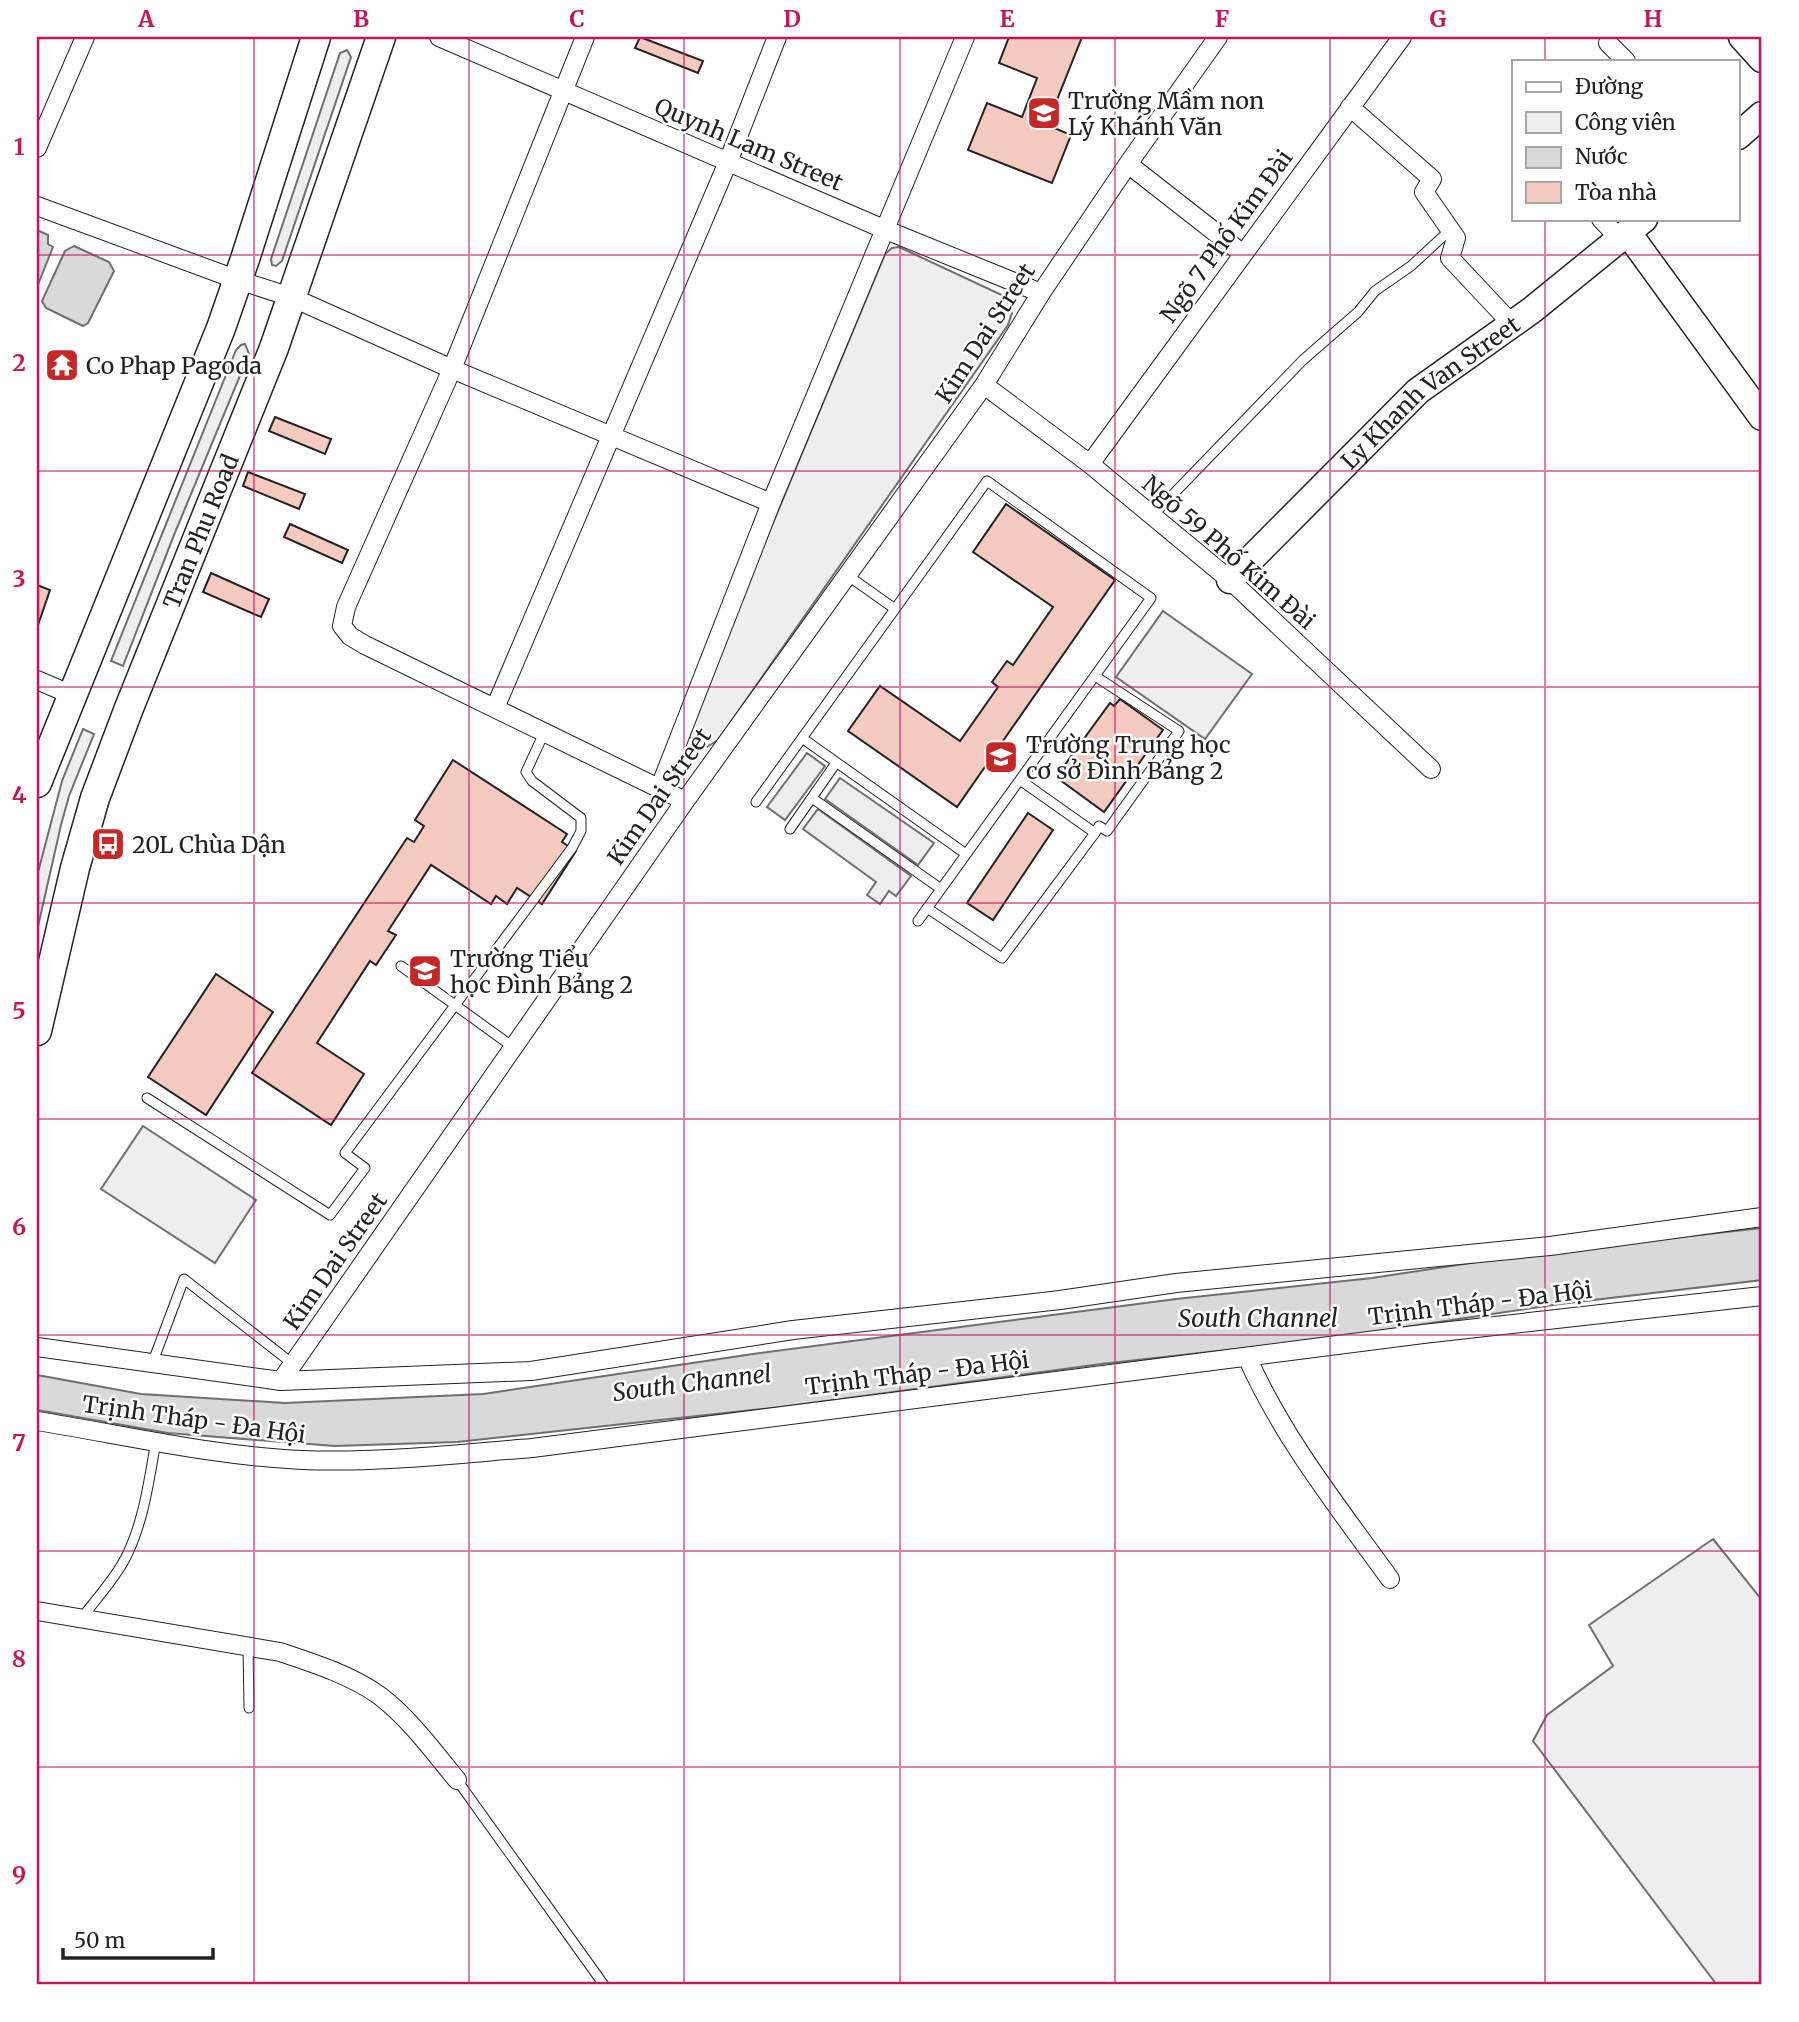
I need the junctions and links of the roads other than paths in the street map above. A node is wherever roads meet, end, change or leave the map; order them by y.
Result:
1 (85, 37) edge
2 (316, 37) edge
3 (381, 37) edge
4 (439, 37) edge
5 (585, 37) edge
6 (777, 37) edge
7 (965, 37) edge
8 (1218, 37) edge
9 (1402, 37) edge
10 (1742, 37) edge
11 (1608, 43) dead end
12 (1762, 59) edge
13 (1625, 60) edge
14 (563, 90) junction
15 (1350, 107) junction
16 (1762, 115) edge
17 (1740, 134) edge
18 (37, 148) edge
19 (728, 162) junction
20 (1128, 164) junction
21 (37, 206) edge
22 (1604, 220) edge
23 (886, 230) junction
24 (1450, 230) junction
25 (1631, 230) edge
26 (1243, 254) junction
27 (238, 280) junction
28 (1041, 293) junction
29 (291, 297) junction
30 (1512, 324) junction
31 (452, 369) junction
32 (984, 385) junction
33 (1762, 417) edge
34 (612, 436) junction
35 (1090, 464) junction
36 (771, 503) junction
37 (1152, 516) junction
38 (847, 575) junction
39 (1230, 580) junction
40 (895, 609) junction
41 (1095, 676) junction
42 (37, 680) edge
43 (72, 695) junction
44 (495, 708) junction
45 (544, 733) junction
46 (802, 738) junction
47 (836, 762) junction
48 (1431, 769) dead end
49 (1020, 780) junction
50 (37, 783) edge
51 (660, 787) junction
52 (811, 798) junction
53 (685, 801) junction
54 (757, 802) dead end
55 (790, 829) dead end
56 (1095, 832) junction
57 (966, 855) junction
58 (941, 890) junction
59 (928, 908) junction
60 (918, 921) dead end
61 (401, 966) dead end
62 (42, 984) edge
63 (455, 1005) junction
64 (37, 1031) edge
65 (513, 1048) junction
66 (147, 1098) dead end
67 (1762, 1217) edge
68 (1762, 1296) edge
69 (37, 1347) edge
70 (1247, 1357) junction
71 (293, 1364) junction
72 (152, 1365) junction
73 (281, 1381) junction
74 (37, 1421) edge
75 (156, 1441) junction
76 (1390, 1579) dead end
77 (37, 1611) edge
78 (81, 1619) junction
79 (248, 1647) junction
80 (249, 1708) dead end
81 (457, 1780) joint
82 (604, 1985) edge

1 - 18 street
2 - 27 main road
3 - 29 main road, Tran Phu Road
4 - 14 street, Quynh Lam Street
5 - 14 street
6 - 19 street
7 - 23 street
8 - 20 street, Kim Dai Street
9 - 15 street, Ngõ 7 Phố Kim Đài
10 - 12 main road
11 - 13 street
14 - 19 street, Quynh Lam Street
14 - 31 street
15 - 24 street
15 - 26 street, Ngõ 7 Phố Kim Đài
16 - 17 main road
19 - 23 street, Quynh Lam Street
19 - 34 street
20 - 26 street
20 - 28 street, Kim Dai Street
21 - 27 street
22 - 25 street
23 - 28 street, Quynh Lam Street
23 - 36 street
24 - 30 street
24 - 37 lane
25 - 30 main road, Ly Khanh Van Street
25 - 33 main road
26 - 35 street, Ngõ 7 Phố Kim Đài
27 - 29 street
27 - 43 main road
28 - 32 street, Kim Dai Street
29 - 31 street
29 - 62 main road, Tran Phu Road
30 - 39 main road, Ly Khanh Van Street
31 - 34 street
31 - 44 street
32 - 35 street, Ngõ 59 Phố Kim Đài
32 - 38 street, Kim Dai Street
34 - 36 street
34 - 44 street
35 - 37 street, Ngõ 59 Phố Kim Đài
36 - 51 street
37 - 39 street, Ngõ 59 Phố Kim Đài
38 - 40 lane
38 - 53 street, Kim Dai Street
39 - 48 street, Ngõ 59 Phố Kim Đài
40 - 41 lane
40 - 46 lane
41 - 49 lane
41 - 56 lane
42 - 43 street
43 - 50 main road
44 - 45 street
45 - 51 street
45 - 63 lane
46 - 47 lane
46 - 54 lane
47 - 52 lane
47 - 57 lane
49 - 56 lane
49 - 57 lane
51 - 53 street
52 - 55 lane
52 - 58 lane
53 - 65 street, Kim Dai Street
56 - 59 lane
57 - 58 lane
58 - 59 lane
59 - 60 lane
61 - 63 lane
62 - 64 main road, Tran Phu Road
63 - 65 lane
63 - 66 lane
65 - 71 street, Kim Dai Street
67 - 73 street
68 - 70 street, Trịnh Tháp - Đa Hội
69 - 72 street
70 - 75 street, Trịnh Tháp - Đa Hội
70 - 76 street
71 - 72 lane
71 - 73 street, Kim Dai Street
72 - 73 street
74 - 75 street, Trịnh Tháp - Đa Hội
75 - 78 lane
77 - 78 street
78 - 79 street
79 - 80 lane
79 - 81 street
81 - 82 lane

